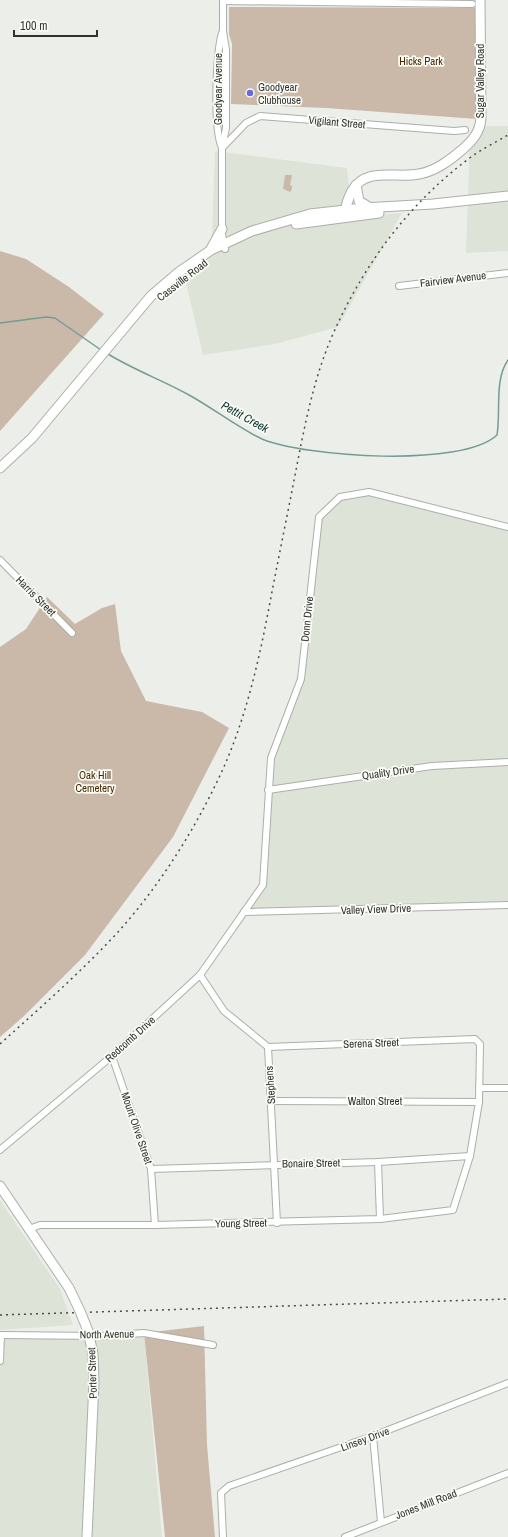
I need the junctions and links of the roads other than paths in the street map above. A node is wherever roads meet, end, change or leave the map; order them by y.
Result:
1 (223, 1) edge
2 (310, 1) edge
3 (396, 2) edge
4 (476, 2) edge
5 (465, 130) dead end
6 (222, 148) junction
7 (356, 185) junction
8 (508, 196) edge
9 (433, 204) junction
10 (369, 208) junction
11 (346, 213) junction
12 (222, 228) junction
13 (238, 236) junction
14 (224, 247) junction
15 (211, 250) junction
16 (508, 273) edge
17 (399, 286) dead end
18 (136, 317) junction
19 (94, 368) junction
20 (0, 468) edge
21 (0, 476) edge
22 (508, 526) edge
23 (0, 560) edge
24 (72, 634) dead end
25 (508, 762) edge
26 (268, 790) junction
27 (508, 905) edge
28 (244, 912) junction
29 (200, 974) junction
30 (268, 1047) junction
31 (112, 1056) junction
32 (479, 1088) junction
33 (508, 1088) edge
34 (271, 1101) junction
35 (478, 1102) junction
36 (0, 1150) edge
37 (470, 1156) junction
38 (378, 1162) junction
39 (274, 1164) junction
40 (151, 1169) junction
41 (0, 1186) edge
42 (380, 1219) junction
43 (276, 1223) junction
44 (155, 1225) junction
45 (29, 1229) junction
46 (89, 1333) junction
47 (0, 1335) edge
48 (213, 1344) dead end
49 (0, 1361) edge
50 (508, 1383) edge
51 (373, 1436) junction
52 (508, 1473) edge
53 (382, 1522) junction
54 (87, 1537) edge
55 (223, 1537) edge
56 (345, 1537) edge

1 - 2 street
1 - 6 street, Goodyear Avenue
2 - 3 street
3 - 4 street
4 - 7 main road, Sugar Valley Road
5 - 6 street, Vigilant Street
6 - 12 street, Goodyear Avenue
7 - 10 main road
7 - 11 main road
8 - 9 main road, Cassville Road
9 - 10 main road, Cassville Road
9 - 11 main road, Cassville Road
10 - 11 main road, Cassville Road
11 - 13 main road, Cassville Road
11 - 14 main road, Cassville Road
12 - 13 main road
12 - 14 street, Goodyear Avenue
12 - 15 main road
13 - 14 main road, Cassville Road
14 - 15 main road, Cassville Road
14 - 18 main road, Cassville Road
15 - 18 main road, Cassville Road
16 - 17 street, Fairview Avenue
18 - 19 main road, Cassville Road
19 - 20 main road, Cassville Road
19 - 21 main road, Cassville Road
22 - 26 street, Donn Drive
23 - 24 street, Harris Street
25 - 26 street, Quality Drive
26 - 28 street, Donn Drive
27 - 28 street, Valley View Drive
28 - 29 street, Redcomb Drive
29 - 30 street
29 - 31 street, Redcomb Drive
30 - 32 street, Serena Street
30 - 34 street, Stephens
31 - 36 street, Redcomb Drive
31 - 40 street, Mount Olive Street
32 - 33 street
32 - 35 street
34 - 35 street, Walton Street
34 - 39 street, Stephens
35 - 37 street
37 - 38 street, Bonaire Street
37 - 42 street, Young Street
38 - 39 street, Bonaire Street
38 - 42 street
39 - 40 street, Bonaire Street
39 - 43 street, Stephens
40 - 44 street, Mount Olive Street
41 - 45 main road, Porter Street
42 - 43 street, Young Street
43 - 44 street, Young Street
44 - 45 street, Young Street
45 - 46 main road, Porter Street, bridge
46 - 47 street, North Avenue
46 - 48 street, North Avenue
46 - 54 main road, Porter Street
47 - 49 street
50 - 51 street, Linsey Drive
51 - 53 street
51 - 55 street, Linsey Drive
52 - 53 street, Jones Mill Road
53 - 56 street, Jones Mill Road

